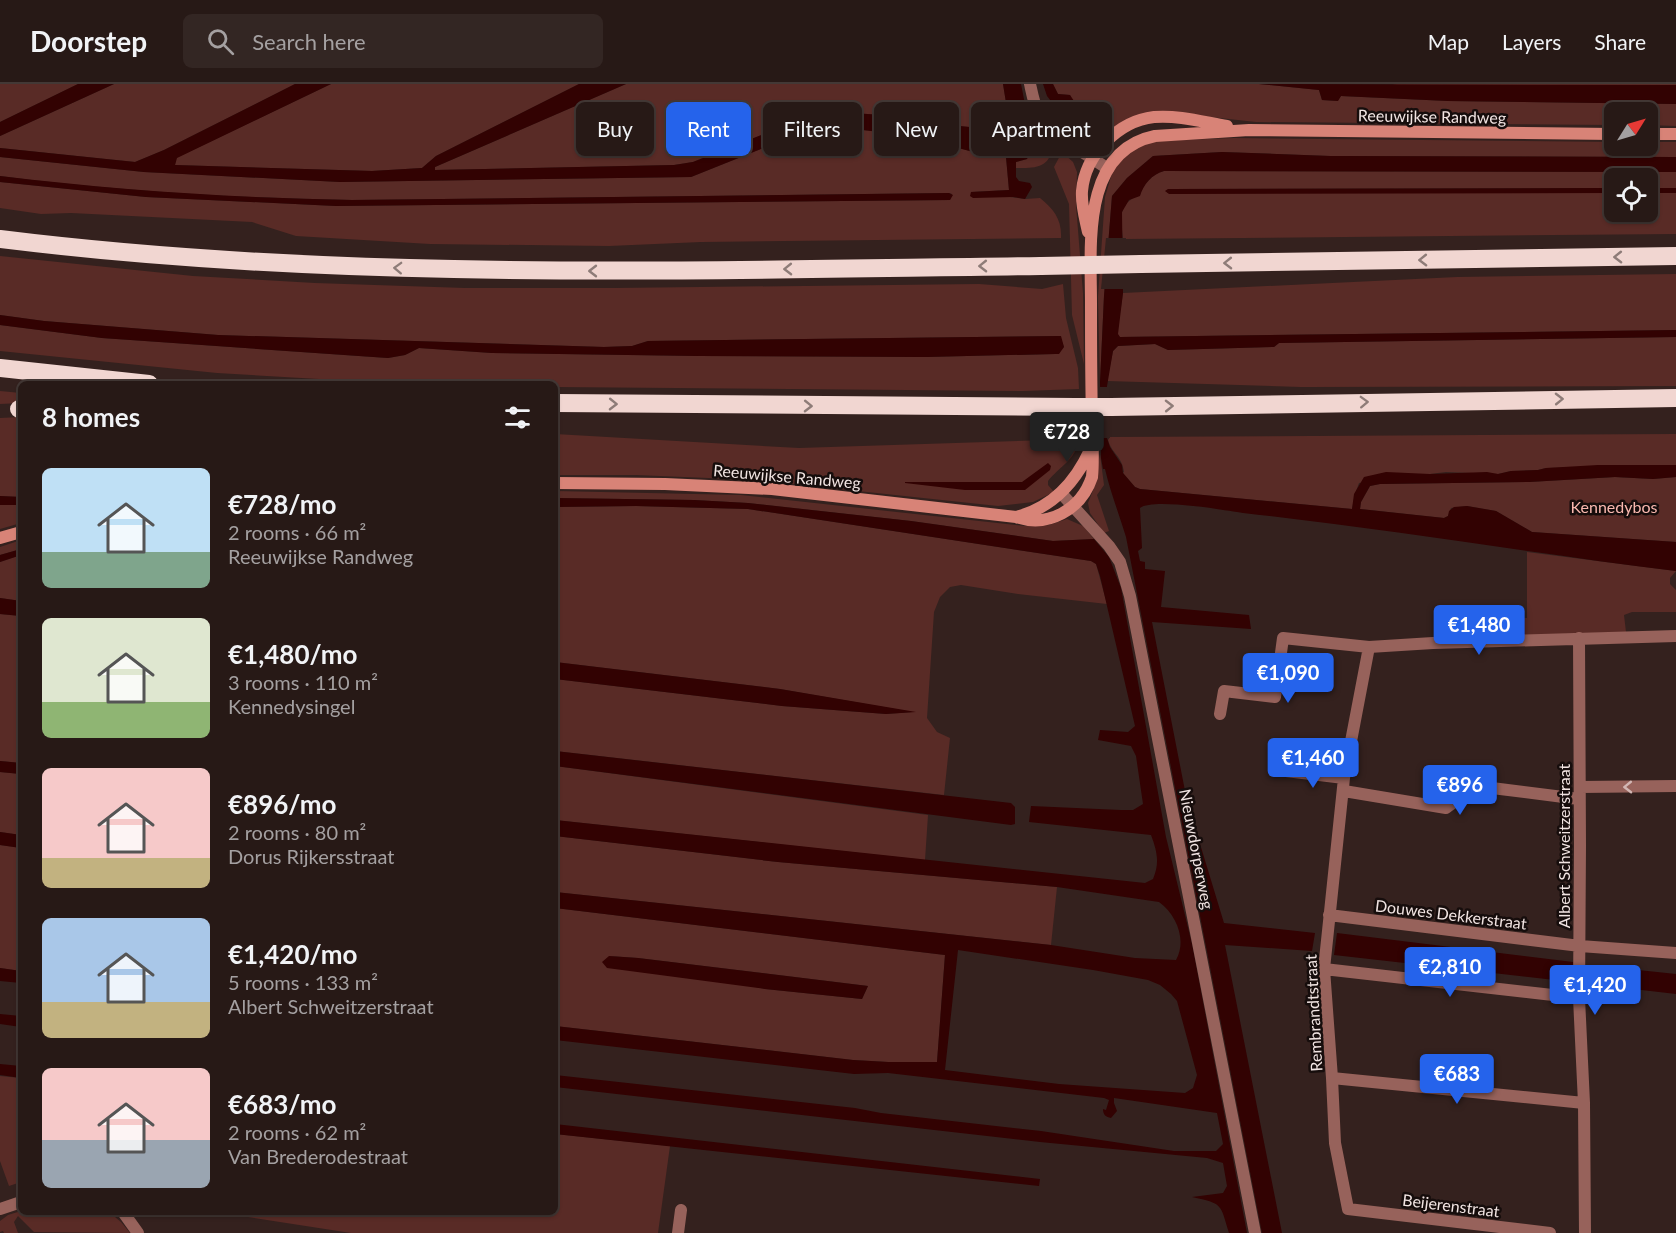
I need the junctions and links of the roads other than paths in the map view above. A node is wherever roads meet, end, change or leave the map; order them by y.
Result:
1 (1030, 84) edge
2 (1249, 130) junction
3 (1604, 134) edge
4 (1658, 134) edge
5 (1676, 134) edge
6 (1093, 158) junction
7 (1108, 169) junction
8 (0, 238) edge
9 (1089, 240) junction
10 (1676, 256) edge
11 (0, 368) edge
12 (121, 381) edge
13 (1676, 398) edge
14 (558, 403) edge
15 (1092, 447) junction
16 (558, 483) edge
17 (1061, 493) junction
18 (1072, 506) junction
19 (1016, 517) junction
20 (18, 533) edge
21 (0, 538) edge
22 (1676, 636) edge
23 (1579, 638) junction
24 (1370, 647) junction
25 (1220, 714) dead end
26 (1286, 771) dead end
27 (1344, 785) junction
28 (1676, 786) edge
29 (1580, 793) junction
30 (1329, 915) junction
31 (1580, 946) junction
32 (1676, 953) edge
33 (1324, 969) junction
34 (1579, 998) junction
35 (1332, 1078) junction
36 (1584, 1103) junction
37 (18, 1203) edge
38 (0, 1209) edge
39 (1348, 1209) joint
40 (681, 1210) dead end
41 (125, 1215) edge
42 (138, 1233) edge
43 (678, 1233) edge
44 (1254, 1233) edge
45 (1550, 1233) edge
46 (1585, 1233) edge

1 - 6 street
2 - 3 main road, Reeuwijkse Randweg
2 - 6 main road, Reeuwijkse Randweg
2 - 7 main road, Reeuwijkse Randweg
4 - 5 main road
6 - 7 street
6 - 9 main road, Reeuwijkse Randweg
7 - 9 main road, Reeuwijkse Randweg
10 -> 8 highway, bridge
9 - 15 main road, Reeuwijkse Randweg
11 - 12 highway
14 -> 13 highway, bridge
15 - 17 main road, Reeuwijkse Randweg
15 - 18 main road, Reeuwijkse Randweg
16 - 19 main road, Reeuwijkse Randweg
17 - 18 street, Nieuwdorperweg
17 - 19 main road, Reeuwijkse Randweg
18 - 19 main road, Reeuwijkse Randweg
18 - 44 street, Nieuwdorperweg
20 - 21 main road
22 - 23 street
23 - 24 street
23 - 29 street, Albert Schweitzerstraat
24 - 25 street
24 - 27 street, Rembrandtstraat
26 - 27 street
27 - 29 street
27 - 30 street, Rembrandtstraat
28 -> 29 street
29 - 31 street, Albert Schweitzerstraat
30 - 31 street, Douwes Dekkerstraat
30 - 33 street, Rembrandtstraat
31 - 32 street, Douwes Dekkerstraat
31 - 34 street, Albert Schweitzerstraat
33 - 34 street
33 - 35 street, Rembrandtstraat
34 - 36 street, Albert Schweitzerstraat
35 - 36 street
35 - 39 street, Rembrandtstraat
36 - 46 street, Albert Schweitzerstraat
37 - 38 street
39 - 45 street, Beijerenstraat
40 - 43 street
41 - 42 street

